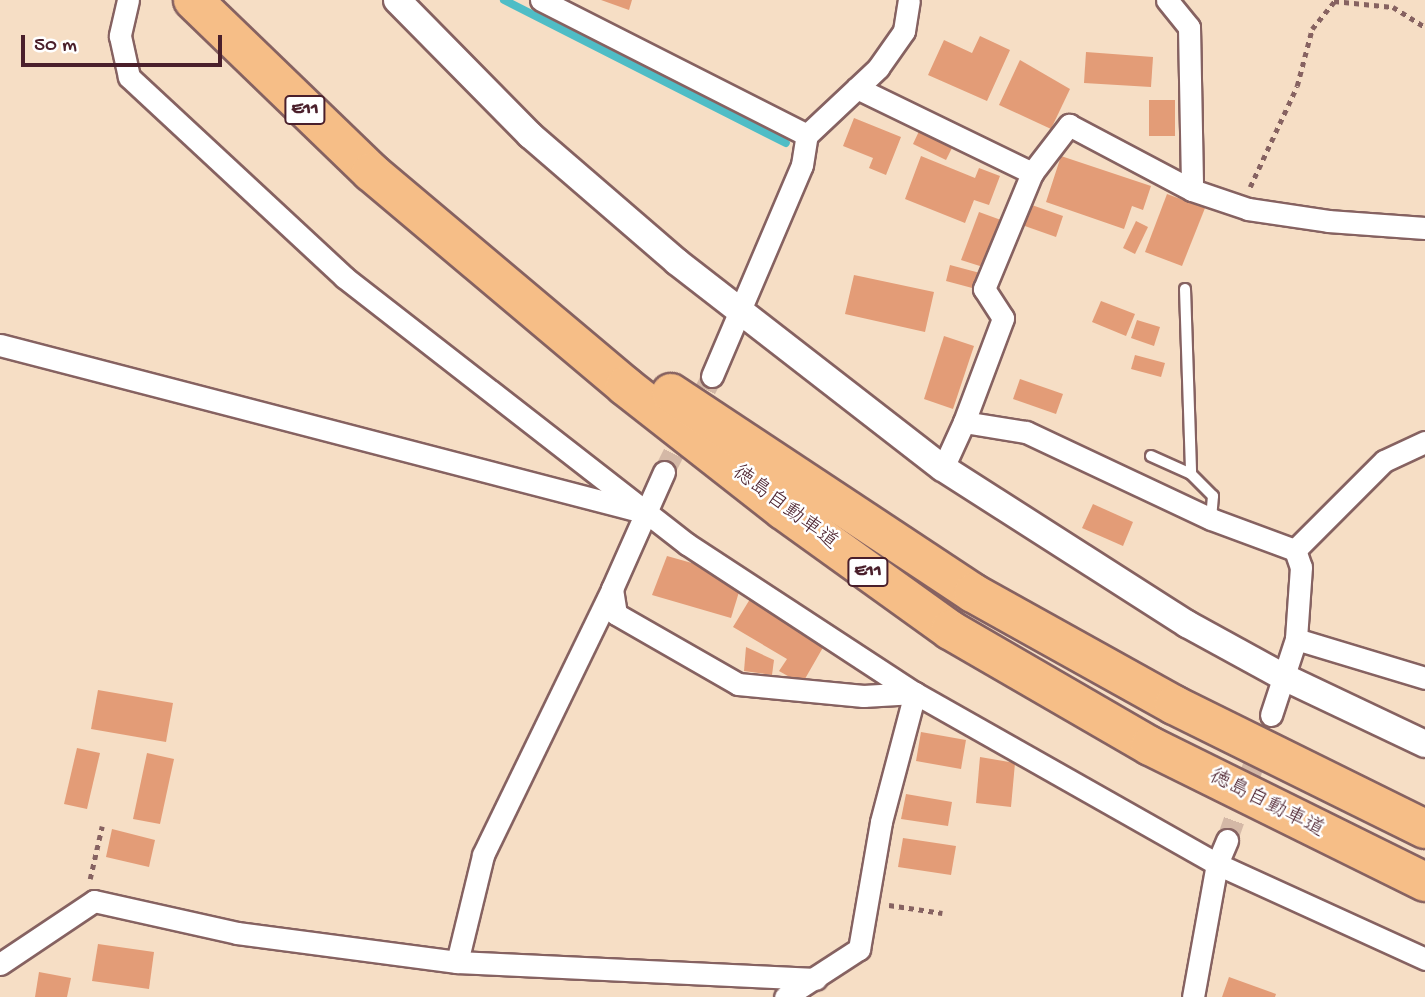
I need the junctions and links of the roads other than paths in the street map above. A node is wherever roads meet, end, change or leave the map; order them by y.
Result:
1 (128, 0) edge
2 (193, 0) edge
3 (397, 0) edge
4 (541, 0) edge
5 (909, 0) edge
6 (1167, 0) edge
7 (857, 88) junction
8 (807, 135) junction
9 (371, 172) junction
10 (1032, 173) junction
11 (1192, 190) junction
12 (1425, 228) edge
13 (1185, 289) dead end
14 (739, 310) junction
15 (0, 345) edge
16 (712, 376) tunnel mouth
17 (964, 422) junction
18 (1425, 442) edge
19 (1151, 456) dead end
20 (943, 468) junction
21 (664, 472) tunnel mouth
22 (1191, 474) junction
23 (644, 512) junction
24 (1211, 519) junction
25 (1295, 550) junction
26 (612, 589) junction
27 (1296, 639) junction
28 (1284, 677) junction
29 (1425, 678) edge
30 (915, 693) junction
31 (1271, 715) tunnel mouth
32 (1425, 744) edge
33 (1425, 829) edge
34 (1227, 840) tunnel mouth
35 (1217, 864) junction
36 (1425, 882) edge
37 (1425, 959) edge
38 (457, 962) junction
39 (0, 964) edge
40 (816, 979) junction
41 (785, 997) edge
42 (1193, 997) edge

1 - 23 street
2 - 9 highway, 徳島自動車道 / E11
3 - 14 street
4 - 8 street
5 - 7 street
6 - 11 street
7 - 8 street
7 - 10 street
8 - 14 street
9 - 33 highway, 徳島自動車道 / E11
9 - 36 highway, 徳島自動車道 / E11
10 - 11 street
10 - 17 street
11 - 12 street
13 - 22 lane
14 - 16 street
14 - 20 street
15 - 23 street
17 - 20 street
17 - 24 street
18 - 25 street
19 - 22 lane
20 - 28 street
21 - 23 street
22 - 24 lane
23 - 26 street
23 - 30 street
24 - 25 street
25 - 27 street
26 - 30 street
26 - 38 street
27 - 28 street
27 - 29 street
28 - 31 street
28 - 32 street
30 - 35 street
30 - 40 street
34 - 35 street
35 - 37 street
35 - 42 street
38 - 39 street
38 - 40 street
40 - 41 street

